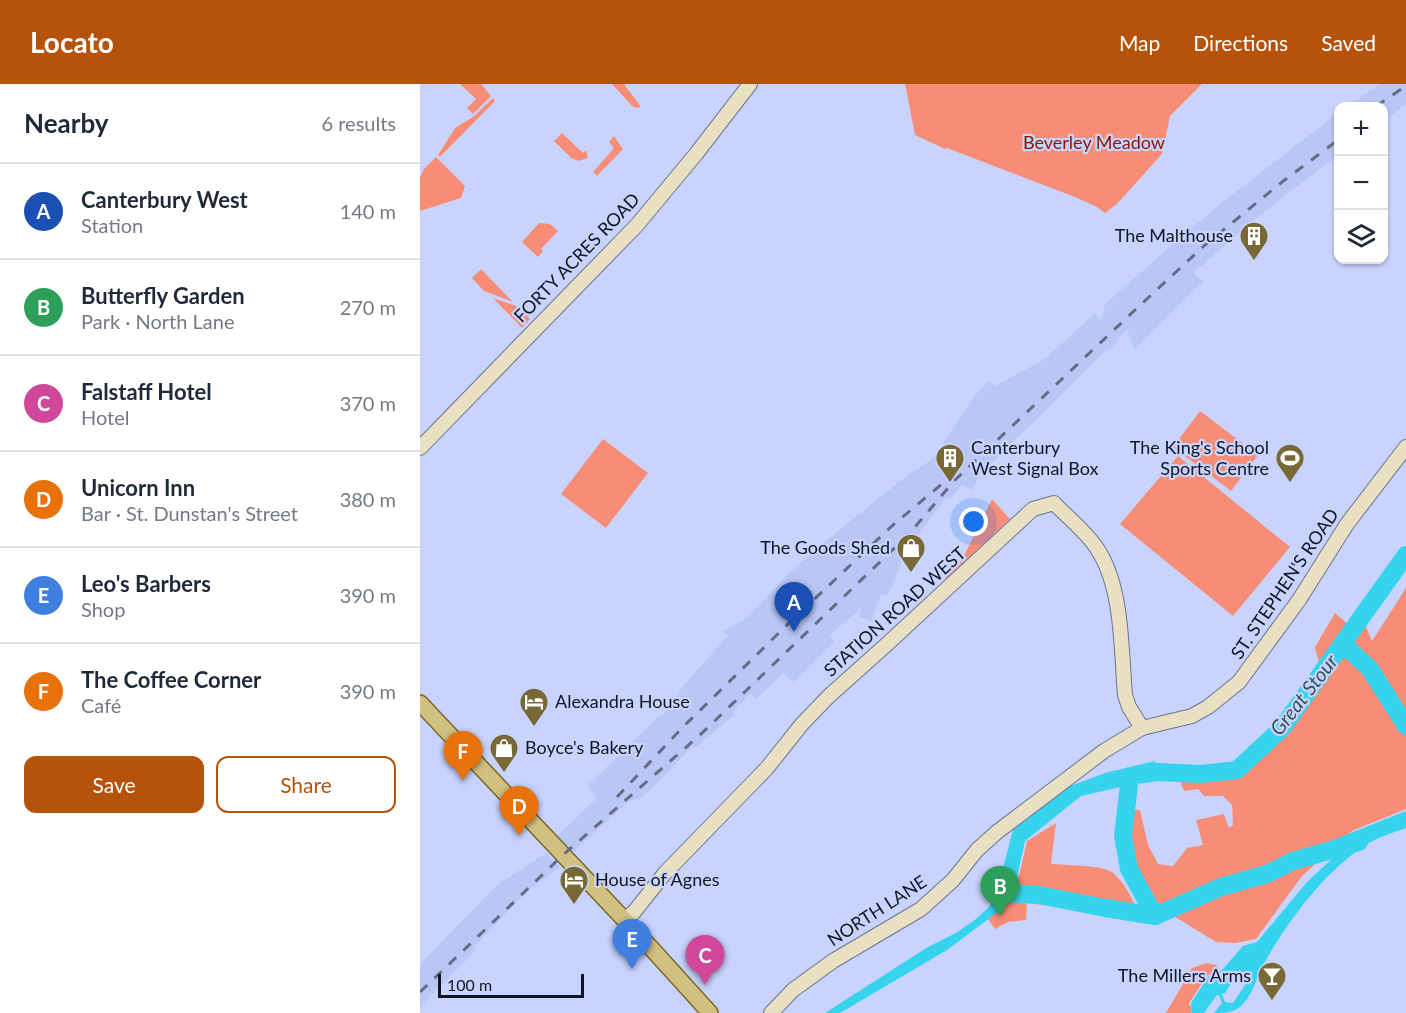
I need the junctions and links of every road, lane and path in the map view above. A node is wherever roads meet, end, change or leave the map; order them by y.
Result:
1 (750, 84) edge
2 (1406, 447) edge
3 (420, 448) edge
4 (420, 703) edge
5 (1142, 729) junction
6 (624, 920) junction
7 (710, 1013) edge
8 (771, 1013) edge

1 - 3 main road, FORTY ACRES ROAD
2 - 5 main road, ST. STEPHEN'S ROAD
4 - 6 main road
5 - 6 main road, STATION ROAD WEST
5 - 8 main road, NORTH LANE
6 - 7 main road

